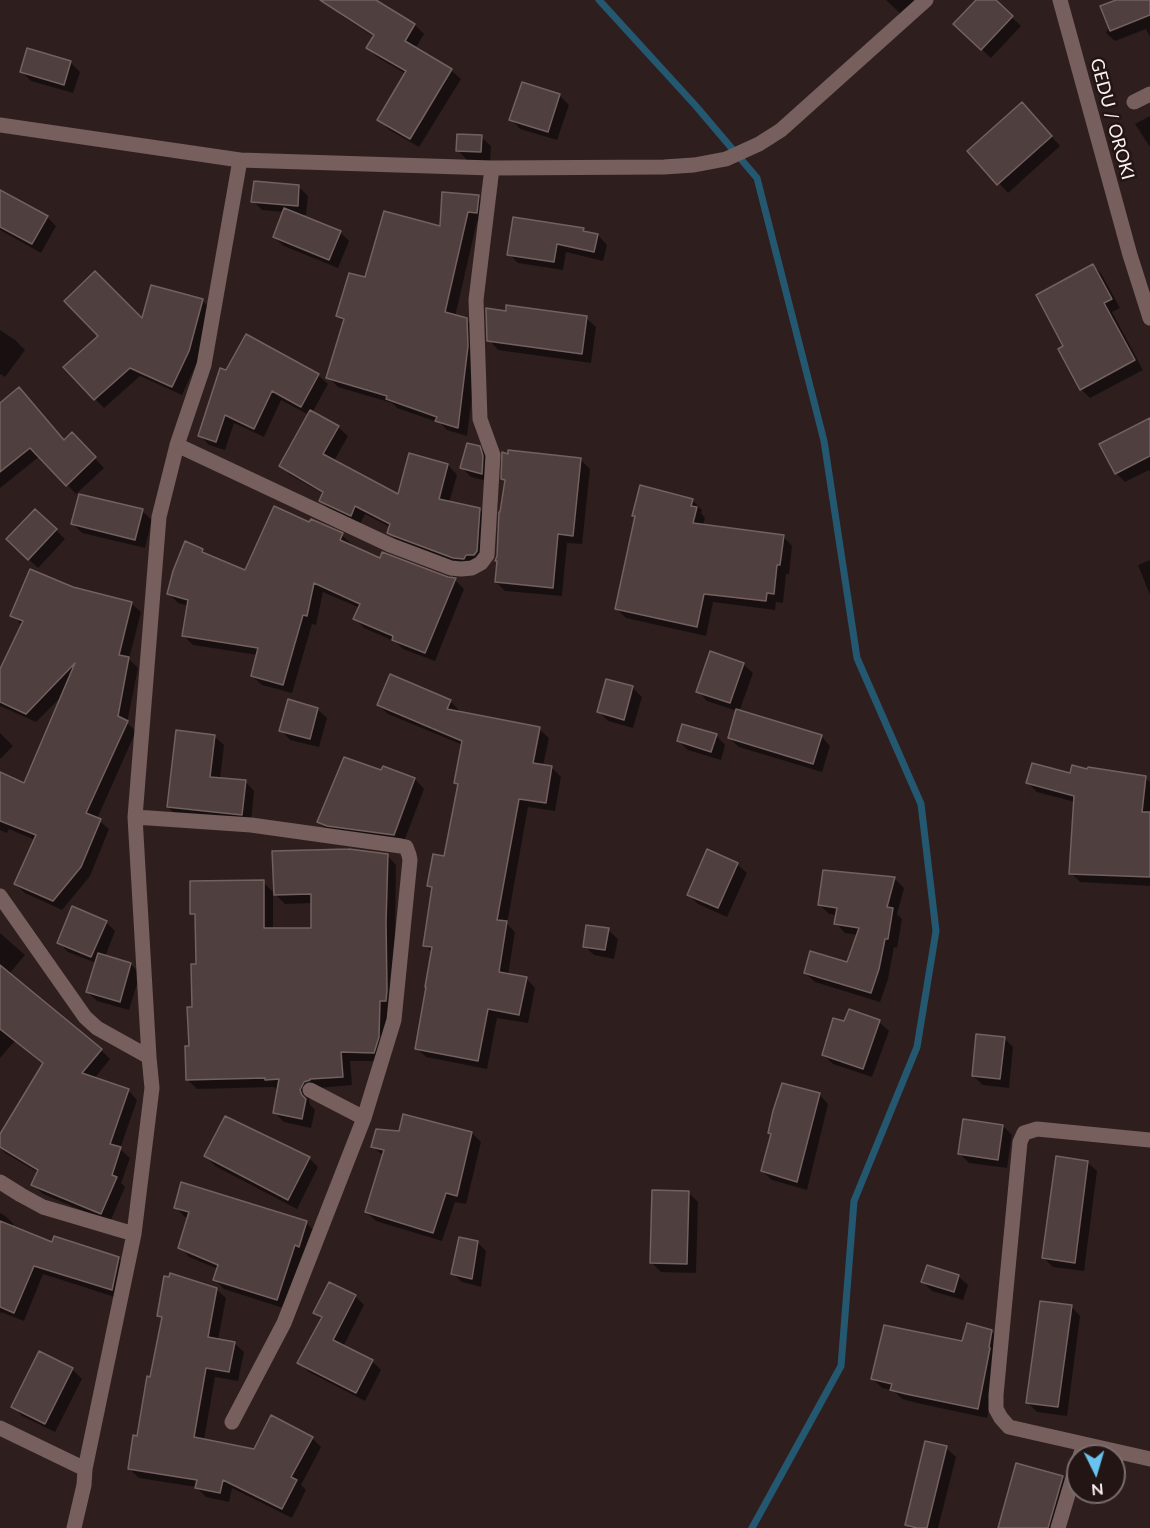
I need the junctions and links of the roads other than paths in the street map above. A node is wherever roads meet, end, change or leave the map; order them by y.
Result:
1 (926, 0) edge
2 (1060, 0) edge
3 (1150, 94) edge
4 (1134, 102) dead end
5 (0, 125) edge
6 (240, 160) junction
7 (492, 168) junction
8 (1150, 317) edge
9 (177, 446) junction
10 (135, 818) junction
11 (0, 896) edge
12 (149, 1057) junction
13 (310, 1090) dead end
14 (364, 1118) junction
15 (1150, 1140) edge
16 (0, 1182) edge
17 (134, 1234) junction
18 (232, 1422) dead end
19 (0, 1428) edge
20 (1066, 1445) edge
21 (1126, 1456) edge
22 (1150, 1459) edge
23 (85, 1469) junction
24 (1066, 1501) edge
25 (74, 1528) edge
26 (1058, 1528) edge

1 - 7 street
2 - 8 street, GEDU / OROKI
3 - 4 street
5 - 6 street
6 - 7 street
6 - 9 street
7 - 9 street
9 - 10 street
10 - 12 street
10 - 14 street
11 - 12 street
12 - 17 street
13 - 14 street
14 - 18 street
15 - 20 street
16 - 17 street
17 - 23 street
19 - 23 street
21 - 22 street
23 - 25 street
24 - 26 street

